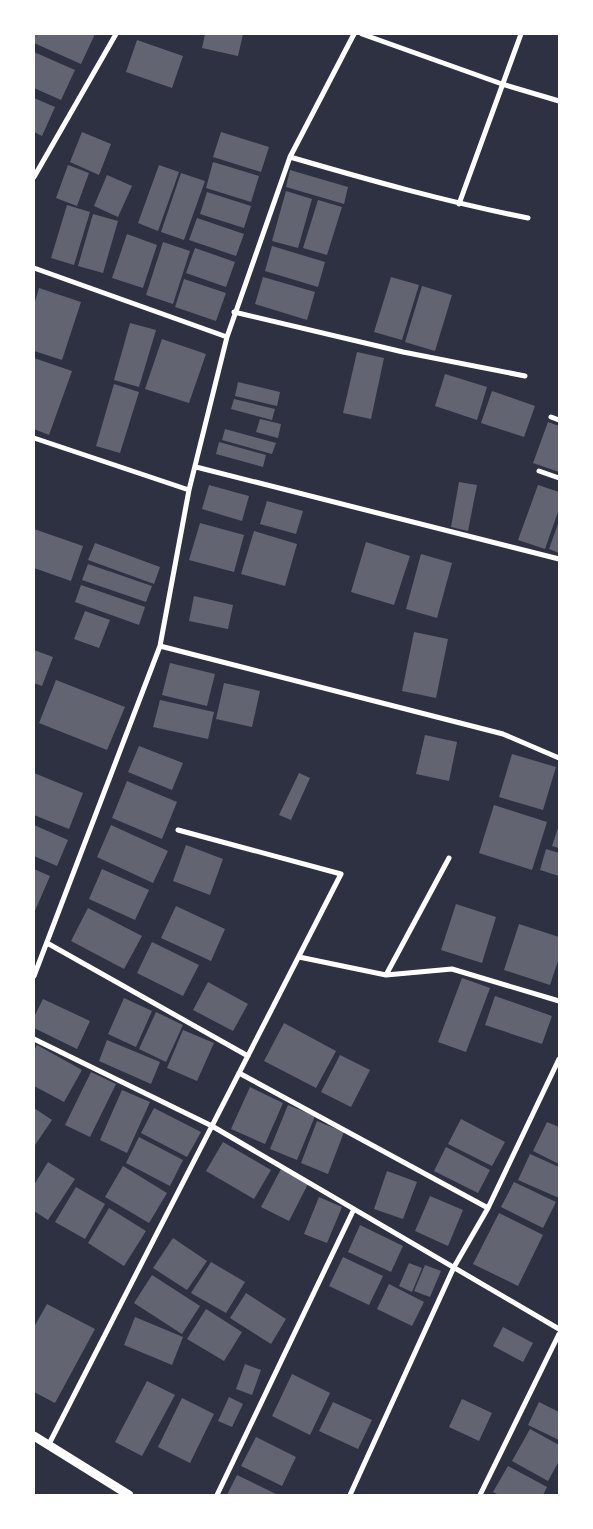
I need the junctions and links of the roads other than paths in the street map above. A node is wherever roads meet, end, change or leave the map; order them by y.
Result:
1 (116, 34) edge
2 (354, 34) edge
3 (362, 34) edge
4 (521, 34) edge
5 (502, 84) junction
6 (559, 101) edge
7 (290, 157) junction
8 (34, 178) edge
9 (459, 204) junction
10 (528, 218) dead end
11 (34, 268) edge
12 (234, 312) junction
13 (227, 337) junction
14 (525, 376) dead end
15 (551, 417) dead end
16 (559, 420) edge
17 (34, 438) edge
18 (196, 468) junction
19 (539, 471) dead end
20 (559, 478) edge
21 (189, 490) junction
22 (559, 559) edge
23 (160, 646) junction
24 (559, 758) edge
25 (178, 830) dead end
26 (449, 858) dead end
27 (47, 944) junction
28 (299, 957) junction
29 (386, 975) junction
30 (34, 976) edge
31 (559, 1001) edge
32 (34, 1039) edge
33 (248, 1056) junction
34 (559, 1059) edge
35 (239, 1073) junction
36 (212, 1126) junction
37 (488, 1208) junction
38 (354, 1209) junction
39 (454, 1267) junction
40 (559, 1329) edge
41 (559, 1334) edge
42 (34, 1436) edge
43 (48, 1446) junction
44 (129, 1495) edge
45 (217, 1495) edge
46 (350, 1495) edge
47 (480, 1495) edge

1 - 8 street
2 - 7 street
3 - 5 street
4 - 5 street
5 - 6 street
5 - 9 street
7 - 9 street
7 - 12 street
9 - 10 street
11 - 13 street
12 - 13 street
12 - 14 street
13 - 18 street
15 - 16 street
17 - 21 street
18 - 21 street
18 - 22 street
19 - 20 street
21 - 23 street
23 - 24 street
23 - 27 street
25 - 28 street
26 - 29 street
27 - 30 street
27 - 33 street
28 - 29 street
28 - 33 street
29 - 31 street
32 - 36 street
33 - 35 street
34 - 37 street
35 - 36 street
35 - 37 street
36 - 38 street
36 - 43 street
37 - 39 street
38 - 39 street
38 - 45 street
39 - 40 street
39 - 46 street
41 - 47 street
42 - 43 street
43 - 44 street

